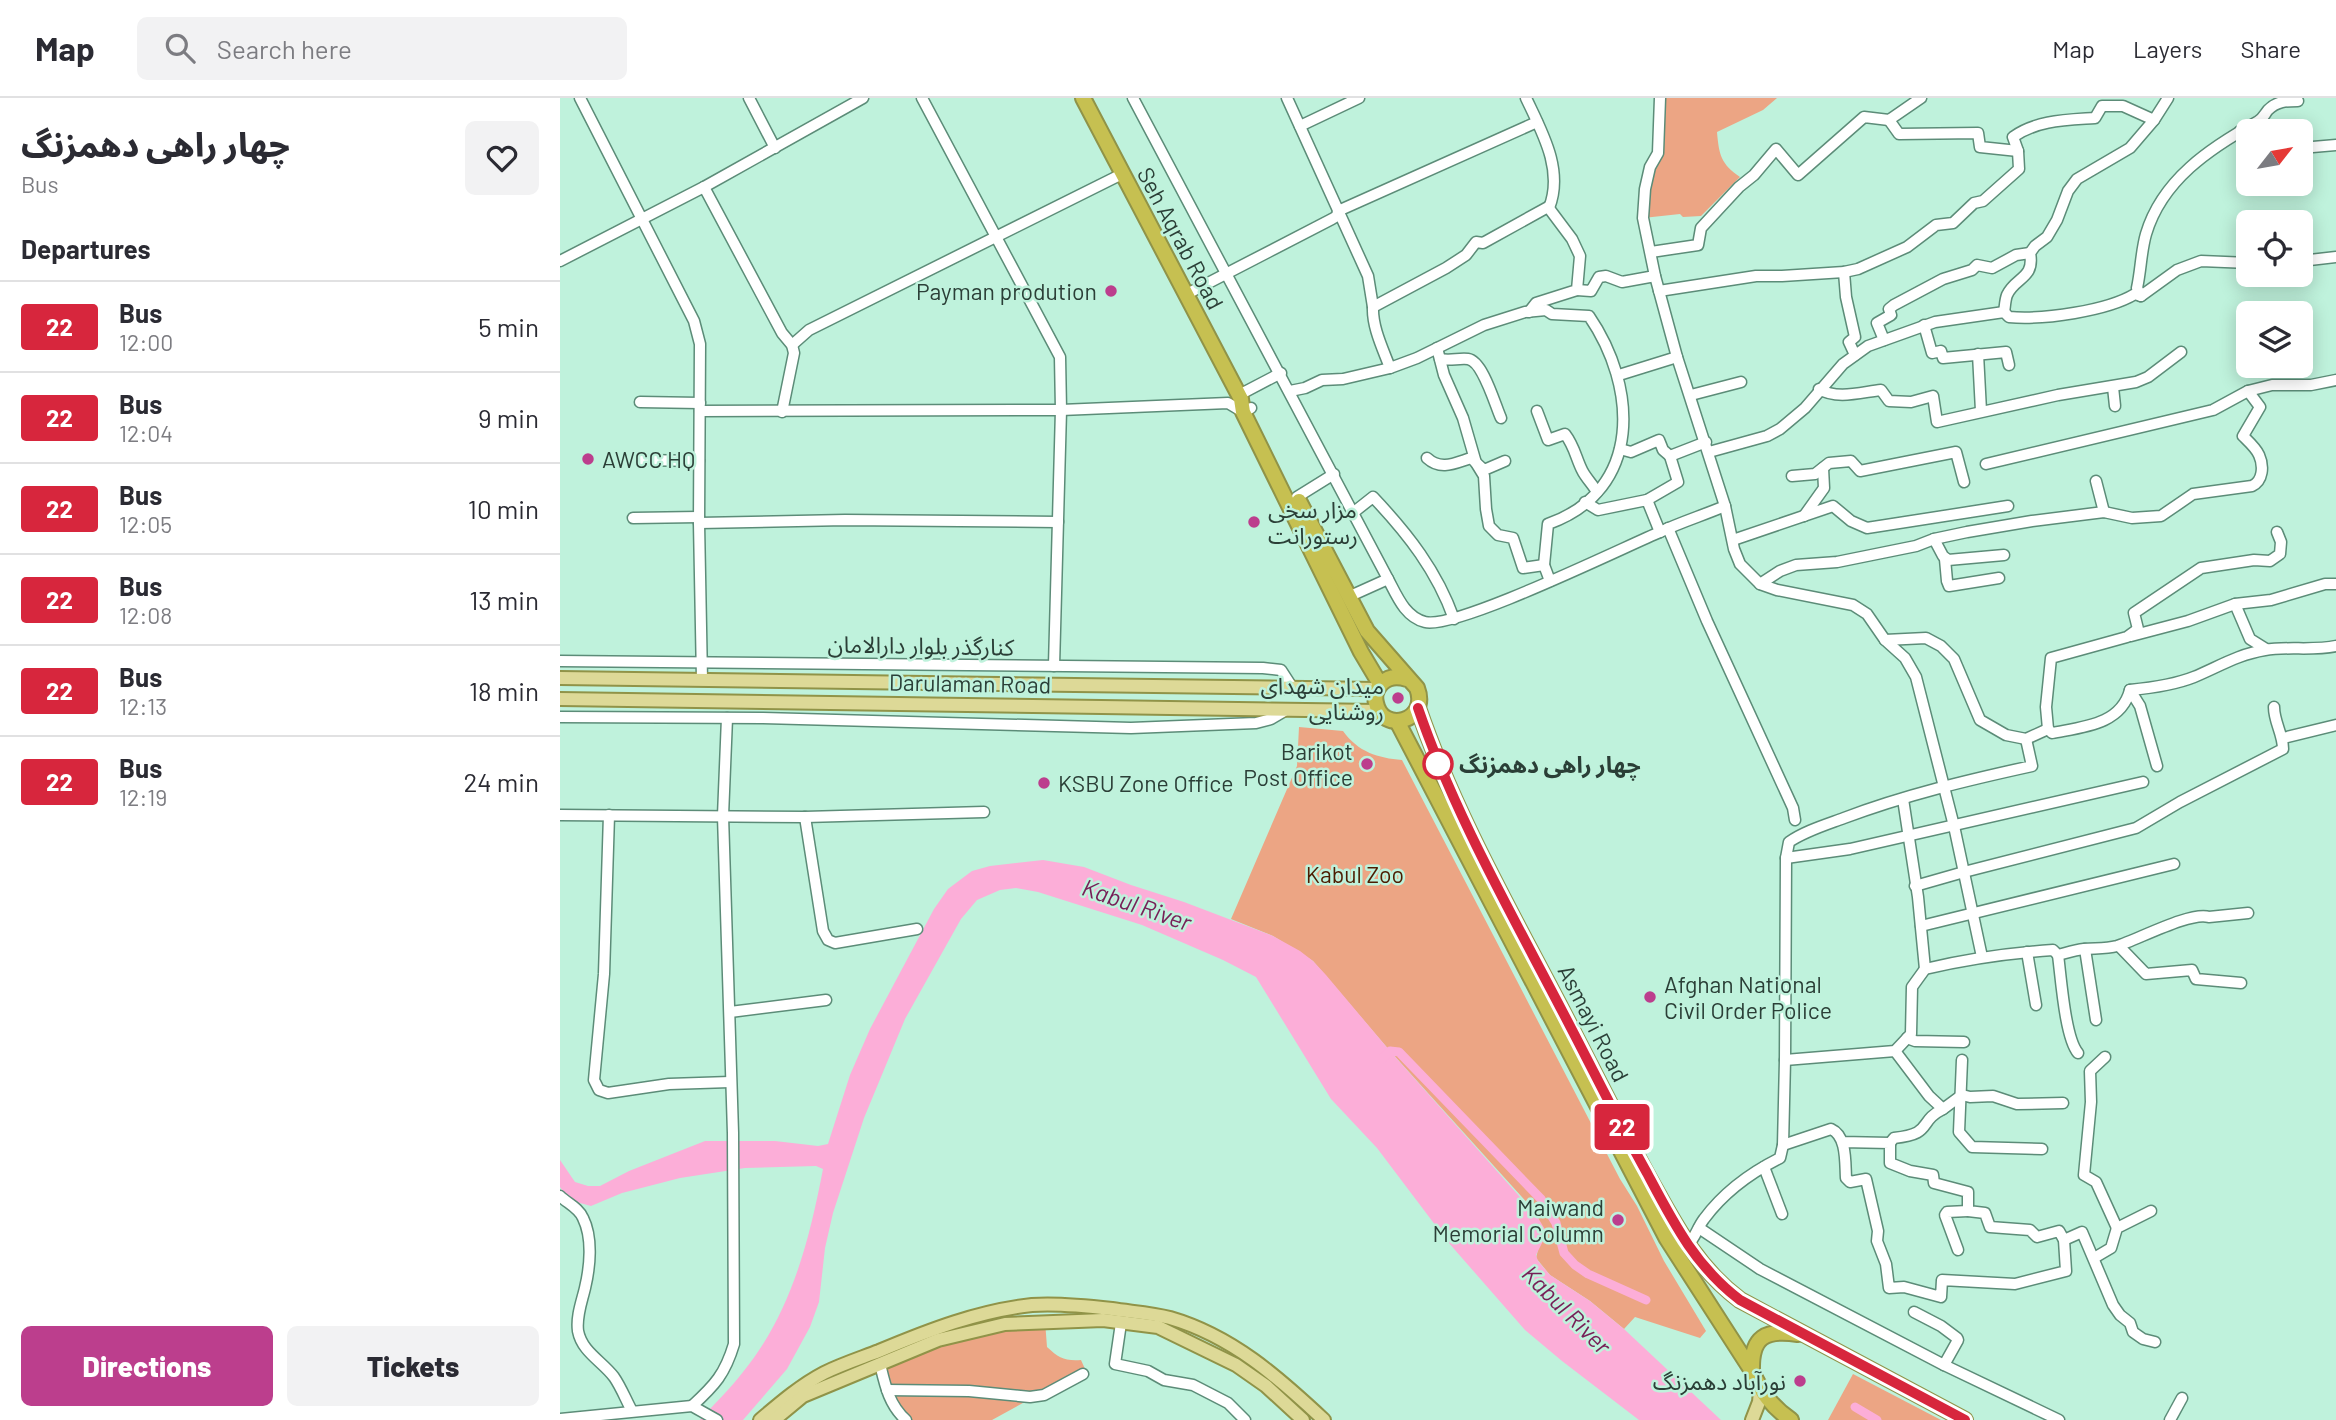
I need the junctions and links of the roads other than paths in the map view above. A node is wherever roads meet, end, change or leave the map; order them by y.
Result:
1 (580, 98) edge
2 (749, 98) edge
3 (863, 98) edge
4 (922, 98) edge
5 (1083, 98) edge
6 (1133, 98) edge
7 (1287, 98) edge
8 (1359, 98) edge
9 (1526, 98) edge
10 (1660, 98) edge
11 (1921, 98) edge
12 (2164, 99) edge
13 (2298, 101) dead end
14 (2263, 119) edge
15 (1889, 120) junction
16 (2154, 120) junction
17 (1537, 122) junction
18 (1300, 126) junction
19 (2236, 134) edge
20 (2336, 145) edge
21 (2314, 147) edge
22 (775, 148) junction
23 (2018, 151) junction
24 (1122, 174) junction
25 (704, 187) junction
26 (1549, 208) junction
27 (1338, 211) junction
28 (642, 218) junction
29 (995, 236) junction
30 (1651, 252) junction
31 (2030, 253) junction
32 (2336, 257) edge
33 (2313, 260) edge
34 (560, 261) edge
35 (2236, 262) edge
36 (1844, 272) junction
37 (1228, 273) junction
38 (1654, 276) junction
39 (1577, 290) junction
40 (1659, 291) junction
41 (1185, 295) junction
42 (2141, 296) junction
43 (1373, 307) junction
44 (1529, 312) junction
45 (2004, 312) junction
46 (1924, 324) junction
47 (1884, 341) junction
48 (792, 345) junction
49 (2180, 352) dead end
50 (1438, 354) junction
51 (1978, 354) junction
52 (1855, 355) junction
53 (1677, 357) junction
54 (2009, 365) dead end
55 (1390, 368) junction
56 (1281, 373) junction
57 (1619, 375) junction
58 (2336, 380) edge
59 (1741, 382) dead end
60 (2113, 387) junction
61 (1819, 389) junction
62 (1290, 391) junction
63 (2248, 391) junction
64 (1691, 395) junction
65 (640, 402) dead end
66 (1243, 403) junction
67 (2115, 406) dead end
68 (700, 407) junction
69 (1061, 410) junction
70 (1537, 411) dead end
71 (1981, 411) junction
72 (782, 412) junction
73 (1501, 418) dead end
74 (1707, 447) junction
75 (1620, 449) junction
76 (1670, 456) junction
77 (1427, 458) dead end
78 (640, 460) dead end
79 (699, 461) junction
80 (1505, 461) dead end
81 (1476, 463) junction
82 (1986, 464) dead end
83 (1823, 468) junction
84 (1334, 474) junction
85 (1792, 476) dead end
86 (2096, 481) dead end
87 (1964, 482) dead end
88 (1597, 492) junction
89 (1297, 497) junction
90 (1647, 500) junction
91 (1585, 502) junction
92 (1726, 506) junction
93 (2008, 506) dead end
94 (1354, 512) junction
95 (2104, 512) junction
96 (1804, 516) junction
97 (633, 518) dead end
98 (699, 520) junction
99 (1058, 522) junction
100 (1664, 530) junction
101 (2277, 532) dead end
102 (1934, 539) junction
103 (1733, 540) junction
104 (2004, 555) dead end
105 (1945, 559) junction
106 (1544, 565) junction
107 (1999, 578) dead end
108 (1388, 579) junction
109 (1550, 581) junction
110 (1760, 584) junction
111 (2336, 584) edge
112 (1348, 597) junction
113 (2235, 604) junction
114 (1454, 619) junction
115 (2127, 638) junction
116 (1885, 640) junction
117 (2336, 646) edge
118 (2266, 649) junction
119 (560, 661) edge
120 (701, 662) junction
121 (1054, 666) junction
122 (560, 678) edge
123 (1407, 678) junction
124 (702, 680) junction
125 (1292, 687) junction
126 (1379, 687) junction
127 (2130, 691) junction
128 (560, 699) edge
129 (2274, 707) dead end
130 (1418, 708) junction
131 (1289, 709) junction
132 (1379, 711) junction
133 (560, 717) edge
134 (727, 718) junction
135 (1397, 721) junction
136 (2336, 726) edge
137 (2048, 730) junction
138 (2026, 738) junction
139 (2283, 738) junction
140 (2157, 766) dead end
141 (2143, 782) dead end
142 (1943, 786) junction
143 (1903, 799) junction
144 (984, 812) dead end
145 (560, 815) edge
146 (609, 815) junction
147 (723, 816) junction
148 (805, 817) junction
149 (1795, 820) dead end
150 (1954, 826) junction
151 (1910, 835) junction
152 (1786, 858) junction
153 (2174, 864) dead end
154 (1964, 872) junction
155 (1915, 886) junction
156 (2248, 913) dead end
157 (1974, 914) junction
158 (1921, 926) junction
159 (916, 929) dead end
160 (2119, 946) junction
161 (2085, 949) junction
162 (2027, 952) junction
163 (2058, 955) junction
164 (1982, 957) junction
165 (1925, 969) junction
166 (2241, 983) dead end
167 (826, 1000) dead end
168 (2036, 1005) dead end
169 (730, 1012) junction
170 (2096, 1020) dead end
171 (1907, 1038) junction
172 (1964, 1042) dead end
173 (1895, 1051) junction
174 (2078, 1053) dead end
175 (2105, 1057) dead end
176 (1786, 1060) junction
177 (1962, 1060) dead end
178 (730, 1082) junction
179 (1962, 1095) junction
180 (2063, 1103) dead end
181 (1942, 1109) junction
182 (1842, 1142) junction
183 (1890, 1143) junction
184 (1783, 1145) junction
185 (2042, 1149) dead end
186 (1764, 1167) junction
187 (560, 1196) edge
188 (1968, 1211) junction
189 (2151, 1211) dead end
190 (1782, 1214) dead end
191 (1699, 1228) junction
192 (2117, 1228) junction
193 (2064, 1240) junction
194 (1687, 1246) junction
195 (1958, 1250) dead end
196 (2094, 1258) junction
197 (1914, 1312) dead end
198 (1121, 1322) junction
199 (1806, 1335) junction
200 (2155, 1342) dead end
201 (880, 1364) junction
202 (1944, 1365) junction
203 (1752, 1371) junction
204 (1083, 1374) dead end
205 (887, 1390) junction
206 (1760, 1390) junction
207 (797, 1395) junction
208 (2182, 1398) dead end
209 (695, 1407) junction
210 (632, 1411) junction
211 (560, 1419) edge
212 (1756, 1419) edge
213 (717, 1420) edge
214 (760, 1420) edge
215 (774, 1420) edge
216 (906, 1420) edge
217 (1245, 1420) edge
218 (1303, 1420) edge
219 (1324, 1420) edge
220 (1791, 1420) edge
221 (1965, 1420) edge
222 (2059, 1420) edge
223 (2170, 1420) edge

1 - 28 street
2 - 22 street
3 - 22 street
4 - 29 street
5 - 24 highway, Seh Aqrab Road
6 - 37 street
7 - 18 street
8 - 18 street
9 - 17 street
10 - 30 street
11 - 15 street
12 - 16 street
13 - 14 street
15 - 23 street
15 - 30 street
16 - 23 street
16 - 31 street
17 - 26 street
17 - 27 street
18 - 27 street
19 - 42 street
20 - 21 street
22 - 25 street
23 - 36 street
24 - 29 street
24 - 41 highway, Seh Aqrab Road
25 - 28 street
25 - 48 street
26 - 39 street
26 - 43 street
27 - 37 street
27 - 43 street
28 - 34 street
28 - 68 street
29 - 48 street
29 - 69 street
30 - 38 street
31 - 45 street
31 - 47 street
32 - 33 street
35 - 42 street
36 - 40 street
36 - 52 street
37 - 41 street
37 - 56 street
38 - 39 street
38 - 40 street
39 - 44 street
40 - 53 street
41 - 66 highway, Seh Aqrab Road
42 - 45 street
43 - 55 street
44 - 50 street
44 - 57 street
45 - 46 street
46 - 47 street
46 - 51 street
47 - 52 street
48 - 72 street
49 - 60 street
50 - 55 street
50 - 73 street
50 - 81 street
51 - 54 street
51 - 71 street
52 - 61 street
53 - 57 street
53 - 64 street
55 - 62 street
56 - 62 street
56 - 66 street
57 - 75 street
58 - 63 street
59 - 64 street
60 - 67 street
60 - 71 street
61 - 71 street
61 - 74 street
62 - 84 street
63 - 82 street
63 - 95 street
64 - 74 street
65 - 68 street
66 - 69 street
66 - 89 highway, Seh Aqrab Road
66 - 126 highway
68 - 72 street
68 - 79 street
69 - 72 street
69 - 99 street
70 - 88 street
74 - 76 street
74 - 92 street
75 - 76 street
75 - 88 street
76 - 90 street
77 - 81 street
78 - 79 street
79 - 98 street
80 - 81 street
81 - 106 street
83 - 85 street
83 - 87 street
83 - 96 street
84 - 89 street
84 - 94 street
86 - 95 street
88 - 91 street
89 - 112 highway, Seh Aqrab Road
90 - 91 street
90 - 100 street
91 - 106 street
92 - 100 street
92 - 103 street
93 - 96 street
94 - 108 street
94 - 114 street
95 - 102 street
96 - 103 street
97 - 98 street
98 - 99 street
98 - 120 street
99 - 121 street
100 - 109 street
100 - 149 street
101 - 115 street
102 - 105 street
102 - 110 street
103 - 110 street
104 - 105 street
105 - 107 street
106 - 109 street
108 - 112 street
108 - 114 street
109 - 114 street
110 - 116 street
111 - 113 street
112 - 123 highway, Seh Aqrab Road
113 - 115 street
113 - 118 street
115 - 137 street
116 - 138 street
116 - 142 street
117 - 118 street
118 - 127 street
119 - 120 street, کنارگذر بلوار دارالامان
120 - 121 street, کنارگذر بلوار دارالامان
120 - 124 street
121 - 125 street, کنارگذر بلوار دارالامان
122 - 124 main road, Darulaman Road
123 - 126 highway
123 - 130 highway
124 - 125 main road, Darulaman Road
125 - 126 main road, Darulaman Road
126 - 132 highway
127 - 137 street
127 - 140 street
128 - 131 main road, Darulaman Road
129 - 139 street
130 - 135 highway
130 - 194 highway, Asmayi Road
131 - 132 main road, Darulaman Road
131 - 134 street
132 - 135 highway
133 - 134 street
134 - 147 street
135 - 203 highway, Asmayi Road
136 - 139 street
137 - 138 street
138 - 142 street
139 - 154 street
141 - 150 street
142 - 143 street
142 - 150 street
143 - 151 street
143 - 152 street
144 - 148 street
145 - 146 street
146 - 147 street
146 - 178 street
147 - 148 street
147 - 169 street
148 - 159 street
150 - 151 street
150 - 154 street
151 - 152 street
151 - 155 street
152 - 176 street
153 - 157 street
154 - 155 street
154 - 157 street
155 - 158 street
156 - 160 street
157 - 158 street
157 - 164 street
158 - 165 street
160 - 161 street
160 - 166 street
161 - 163 street
161 - 170 street
162 - 163 street
162 - 164 street
162 - 168 street
163 - 174 street
164 - 165 street
165 - 171 street
167 - 169 street
169 - 178 street
171 - 172 street
171 - 173 street
173 - 176 street
173 - 181 street
175 - 192 street
176 - 184 street
177 - 179 street
178 - 209 street
179 - 180 street
179 - 181 street
179 - 185 street
181 - 183 street
182 - 183 street
182 - 184 street
182 - 193 street
183 - 188 street
184 - 186 street
186 - 190 street
186 - 191 street
187 - 210 street
188 - 193 street
188 - 195 street
189 - 192 street
191 - 194 street
191 - 202 street
192 - 196 street
193 - 196 street
194 - 199 highway, Asmayi Road
196 - 200 street
197 - 202 street
198 - 201 main road
198 - 217 street
198 - 218 main road
199 - 203 highway
199 - 221 highway, Asmayi Road
201 - 205 street
201 - 207 main road
202 - 222 street
203 - 206 highway, Asmayi Road
204 - 205 street
205 - 216 street
206 - 212 main road
206 - 220 highway, Asmayi Road
207 - 214 main road
207 - 215 main road
207 - 219 main road
208 - 223 street
209 - 210 street
209 - 213 street
210 - 211 street

